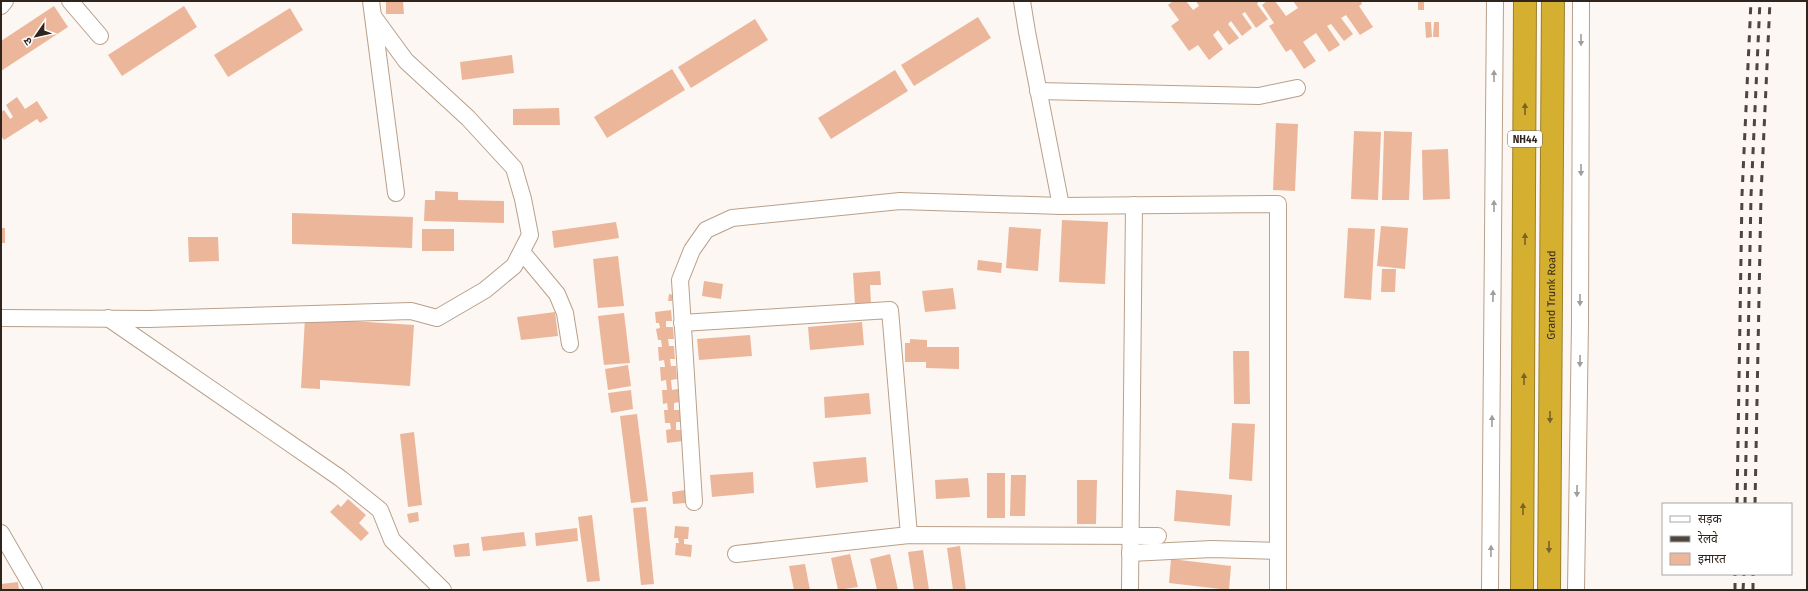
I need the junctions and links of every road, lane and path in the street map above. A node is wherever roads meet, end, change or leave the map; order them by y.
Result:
1 (5, 1) edge
2 (70, 1) edge
3 (1022, 1) edge
4 (1495, 1) edge
5 (1525, 1) edge
6 (1553, 1) edge
7 (1581, 1) edge
8 (1, 6) edge
9 (372, 9) edge
10 (100, 36) dead end
11 (1297, 88) dead end
12 (1038, 91) junction
13 (396, 193) dead end
14 (1134, 205) junction
15 (1061, 206) junction
16 (522, 252) junction
17 (1, 318) edge
18 (108, 318) junction
19 (682, 323) junction
20 (570, 344) dead end
21 (694, 502) dead end
22 (1, 533) edge
23 (909, 535) junction
24 (1130, 536) junction
25 (1158, 536) dead end
26 (1278, 551) junction
27 (1130, 553) junction
28 (736, 554) dead end
29 (34, 590) edge
30 (443, 590) edge
31 (1130, 590) edge
32 (1278, 590) edge
33 (1490, 590) edge
34 (1522, 590) edge
35 (1549, 590) edge
36 (1576, 590) edge

1 - 8 street
2 - 10 street
3 - 12 street
33 -> 4 street
34 -> 5 highway, NH44
6 -> 35 highway, Grand Trunk Road / NH44
7 -> 36 street
9 - 13 street
9 - 16 street
11 - 12 street
12 - 15 street
14 - 15 street
14 - 24 street
14 - 26 street
15 - 19 street
16 - 18 street
16 - 20 street
17 - 18 street
18 - 30 street
19 - 21 street
19 - 23 street
22 - 29 street
23 - 24 street
23 - 28 street
24 - 25 street
24 - 27 street
26 - 27 street
26 - 32 street
27 - 31 street

